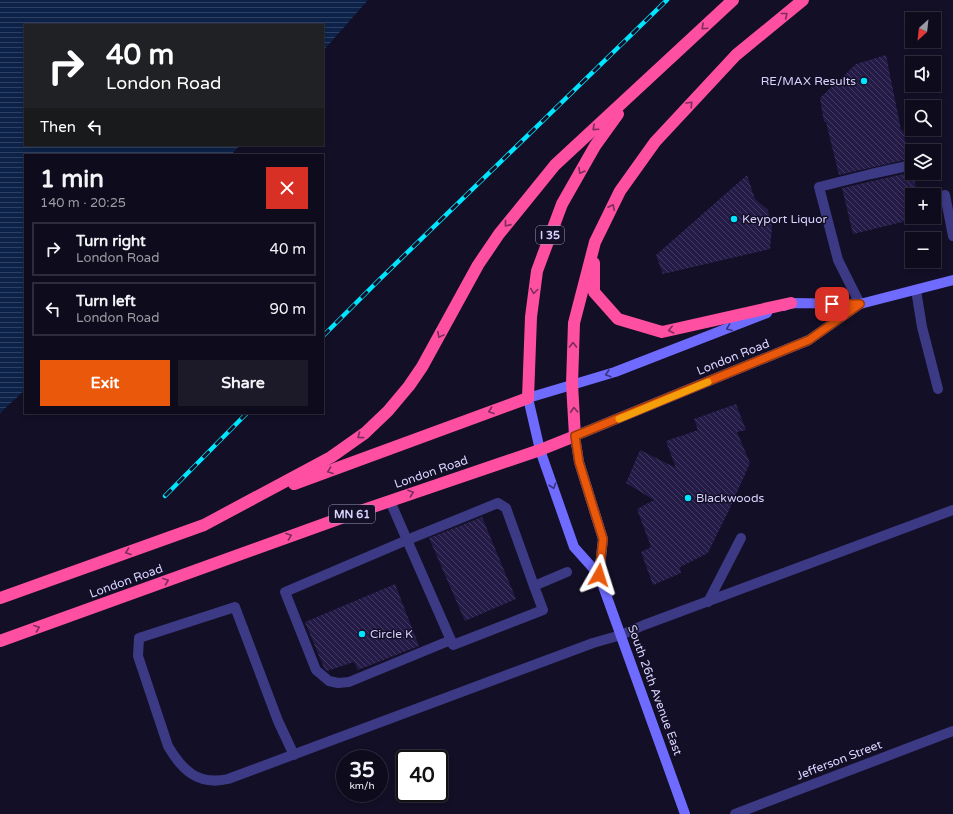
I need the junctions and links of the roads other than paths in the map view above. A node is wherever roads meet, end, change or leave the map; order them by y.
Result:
1 (733, 0) edge
2 (803, 0) edge
3 (634, 92) junction
4 (905, 166) edge
5 (945, 195) dead end
6 (953, 236) edge
7 (595, 242) junction
8 (953, 280) edge
9 (916, 290) junction
10 (791, 303) junction
11 (860, 304) junction
12 (572, 384) junction
13 (938, 389) dead end
14 (528, 398) junction
15 (575, 436) junction
16 (540, 450) junction
17 (390, 501) junction
18 (953, 510) edge
19 (204, 525) junction
20 (741, 538) dead end
21 (407, 540) junction
22 (567, 572) dead end
23 (599, 575) junction
24 (534, 586) junction
25 (0, 598) edge
26 (708, 602) junction
27 (621, 635) junction
28 (450, 640) junction
29 (0, 641) edge
30 (953, 731) edge
31 (294, 755) junction
32 (686, 814) edge
33 (735, 814) edge

1 -> 3 highway, I 35
7 -> 2 highway
3 -> 14 highway, I 35
3 -> 19 highway
4 - 11 street
5 - 6 street
10 -> 7 highway
12 -> 7 highway
8 - 9 main road, London Road
9 - 11 main road, London Road
9 - 13 street
10 - 11 main road, London Road
10 -> 12 main road, London Road
11 - 15 main road, London Road
12 - 14 main road, London Road
15 -> 12 highway
14 - 16 main road, South 26th Avenue East
14 -> 19 highway, London Road
15 - 16 highway, London Road / MN 61
15 - 23 main road, South 26th Avenue East
17 -> 16 highway, London Road / MN 61
16 -> 23 main road, South 26th Avenue East
17 - 21 street
29 -> 17 highway, London Road / MN 61
18 - 26 street
19 -> 25 highway
20 - 26 street
21 - 24 street
21 - 28 street
21 - 28 street
22 - 24 street
23 - 27 main road, South 26th Avenue East
24 - 28 street
26 - 27 street
27 - 31 street
27 - 32 main road, South 26th Avenue East
30 - 33 street, Jefferson Street
31 - 31 street

